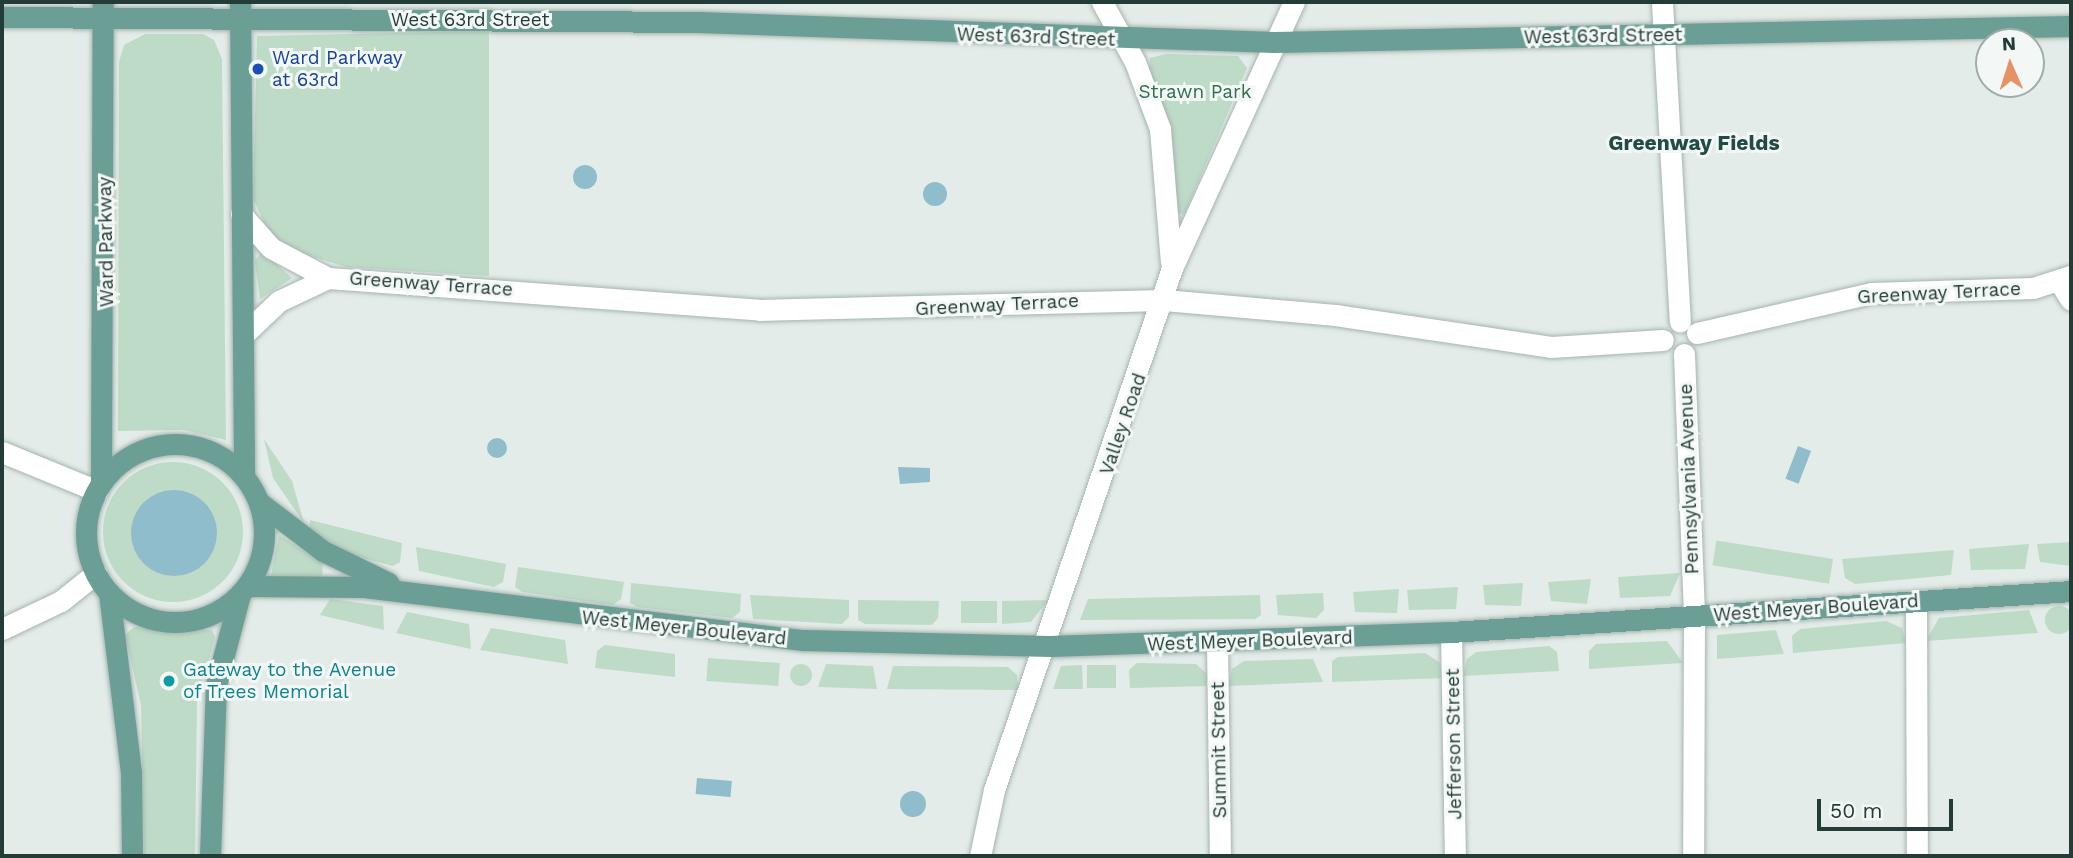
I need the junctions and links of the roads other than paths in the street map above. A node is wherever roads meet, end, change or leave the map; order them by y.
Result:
1 (1102, 2) edge
2 (1294, 2) edge
3 (1662, 2) edge
4 (104, 10) edge
5 (240, 10) edge
6 (2, 17) edge
7 (2071, 26) edge
8 (1667, 35) junction
9 (1123, 39) junction
10 (1274, 42) junction
11 (242, 214) junction
12 (1172, 268) junction
13 (328, 278) junction
14 (2065, 279) edge
15 (1164, 300) junction
16 (2071, 300) edge
17 (1688, 327) junction
18 (243, 335) junction
19 (1663, 340) junction
20 (1684, 354) junction
21 (2, 452) edge
22 (244, 476) junction
23 (99, 486) junction
24 (260, 503) junction
25 (96, 573) junction
26 (244, 590) junction
27 (2071, 591) edge
28 (109, 593) junction
29 (431, 596) junction
30 (1916, 602) junction
31 (1694, 617) junction
32 (2, 629) edge
33 (1451, 632) junction
34 (1217, 643) junction
35 (1042, 646) junction
36 (132, 856) edge
37 (210, 856) edge
38 (980, 856) edge
39 (1220, 856) edge
40 (1455, 856) edge
41 (1693, 856) edge
42 (1917, 856) edge

1 - 9 street
2 - 10 street, Valley Road
3 - 8 street
4 - 5 main road, West 63rd Street
4 - 6 main road, West 63rd Street
4 - 23 main road, Ward Parkway
5 - 9 main road, West 63rd Street
5 - 11 main road
7 - 8 main road, West 63rd Street
8 - 10 main road, West 63rd Street
8 - 17 street
9 - 10 main road, West 63rd Street
9 - 12 street
10 - 12 street, Valley Road
11 - 13 street, Greenway Terrace
11 - 18 main road
12 - 15 street, Valley Road
13 - 15 street, Greenway Terrace
13 - 18 street, Greenway Terrace
14 - 16 street, Greenway Terrace
14 - 17 street, Greenway Terrace
15 - 19 street, Greenway Terrace
15 - 35 street, Valley Road
17 - 19 street
17 - 20 street
18 - 22 main road
19 - 20 street
20 - 31 street, Pennsylvania Avenue
21 - 23 street
22 - 23 main road
22 - 24 main road
23 - 25 main road
24 - 26 main road
24 - 29 main road
25 - 28 main road
25 - 32 street
26 - 28 main road
26 - 29 main road
26 - 37 main road
27 - 30 main road, West Meyer Boulevard
28 - 36 main road
29 - 35 main road, West Meyer Boulevard
30 - 31 main road, West Meyer Boulevard
30 - 42 street
31 - 33 main road, West Meyer Boulevard
31 - 41 street, Pennsylvania Avenue
33 - 34 main road, West Meyer Boulevard
33 - 40 street, Jefferson Street
34 - 35 main road, West Meyer Boulevard
34 - 39 street, Summit Street
35 - 38 street, Valley Road

